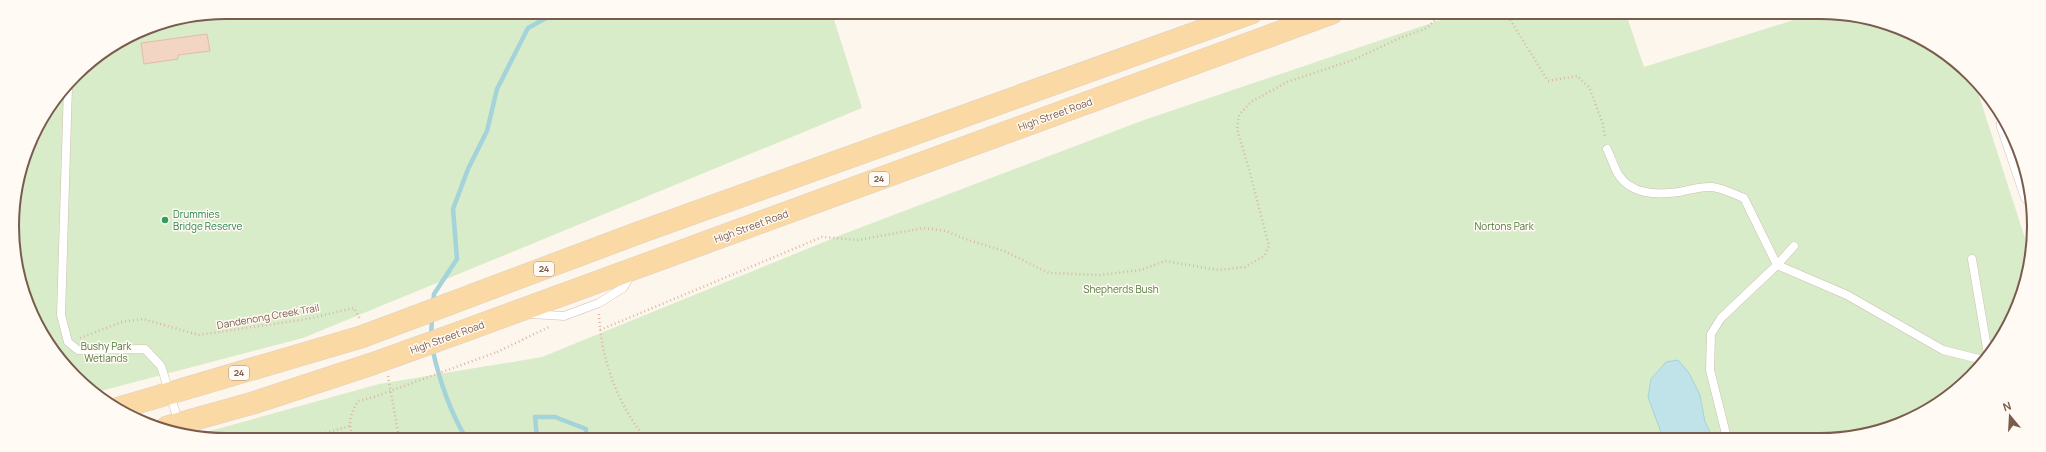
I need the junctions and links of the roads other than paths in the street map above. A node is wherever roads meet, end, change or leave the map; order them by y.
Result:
1 (1233, 19) edge
2 (1294, 20) edge
3 (68, 93) edge
4 (1607, 149) road end
5 (2013, 153) edge
6 (2020, 173) edge
7 (1794, 246) dead end
8 (1972, 260) dead end
9 (1777, 265) junction
10 (636, 268) junction
11 (515, 312) junction
12 (1987, 348) edge
13 (1978, 359) edge
14 (170, 394) junction
15 (125, 407) edge
16 (173, 426) edge
17 (1726, 433) edge

1 - 14 main road, 24, bridge
2 - 10 main road, High Street Road / 24
3 - 14 lane
4 - 9 lane
5 - 6 street
7 - 9 lane
8 - 12 lane
9 - 13 lane
9 - 17 lane
10 - 11 main road, High Street Road / 24
10 - 11 lane
11 - 16 main road, High Street Road / 24, bridge
14 - 15 main road, 24
14 - 16 lane

